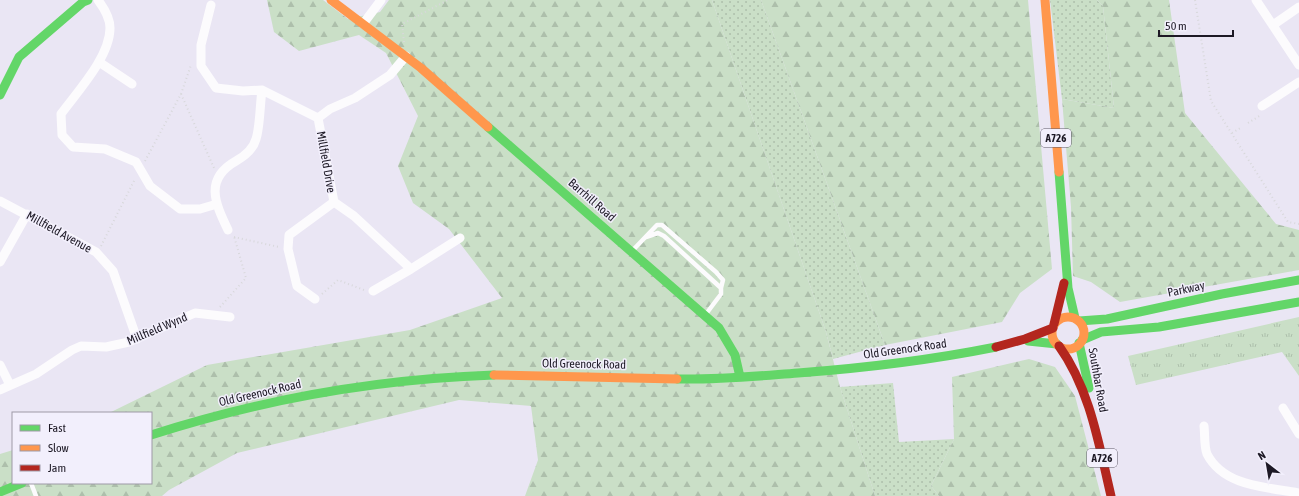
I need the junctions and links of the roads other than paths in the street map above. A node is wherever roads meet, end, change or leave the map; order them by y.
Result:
1 (88, 0) edge
2 (98, 0) edge
3 (330, 0) edge
4 (381, 0) edge
5 (1045, 0) edge
6 (1256, 0) edge
7 (210, 5) dead end
8 (1299, 7) edge
9 (363, 24) junction
10 (1273, 25) junction
11 (406, 56) junction
12 (99, 62) junction
13 (1299, 65) edge
14 (1299, 82) edge
15 (132, 84) dead end
16 (262, 90) junction
17 (0, 95) edge
18 (1262, 106) road end
19 (318, 118) junction
20 (0, 201) edge
21 (334, 202) junction
22 (217, 204) junction
23 (27, 214) junction
24 (231, 233) road end
25 (646, 236) junction
26 (460, 238) dead end
27 (632, 252) junction
28 (0, 262) edge
29 (412, 269) junction
30 (1066, 277) junction
31 (1299, 280) edge
32 (721, 288) junction
33 (373, 291) road end
34 (316, 299) road end
35 (1299, 302) edge
36 (705, 316) junction
37 (230, 317) dead end
38 (1077, 320) junction
39 (1054, 326) junction
40 (137, 339) junction
41 (1021, 340) junction
42 (1081, 341) junction
43 (1058, 345) junction
44 (0, 365) edge
45 (740, 377) junction
46 (10, 385) junction
47 (0, 390) edge
48 (1283, 408) dead end
49 (1092, 420) junction
50 (1204, 426) dead end
51 (1299, 434) edge
52 (152, 435) edge
53 (20, 484) edge
54 (31, 484) edge
55 (0, 492) edge
56 (1299, 493) edge
57 (36, 496) edge
58 (1111, 496) edge

1 - 17 street
2 - 12 street
3 - 9 street, Barrhill Road
4 - 9 street
5 - 30 street, A726
6 - 10 street
7 - 16 street
8 - 10 street
9 - 11 street, Barrhill Road
10 - 13 street
11 - 19 street, Millfield Drive
11 - 27 street, Barrhill Road
12 - 15 street
12 - 22 street
14 - 18 street
16 - 19 street
16 - 22 street
19 - 21 street, Millfield Drive
20 - 23 street, Millfield Avenue
21 - 29 street, Millfield Drive
21 - 34 street
22 - 24 street
23 - 28 street
23 - 40 street, Millfield Avenue
25 - 27 lane
25 - 32 lane
25 - 32 lane
26 - 29 street
27 - 36 street, Barrhill Road
29 - 33 street
30 - 38 street, A726
30 - 39 street, A726
31 - 38 street, Parkway
32 - 36 lane
35 - 42 street
36 - 45 street, Barrhill Road
37 - 40 street, Millfield Wynd
38 - 39 street
38 - 42 street
39 - 41 street, Old Greenock Road
39 - 43 street
40 - 46 street, Millfield Wynd
41 - 43 street, Old Greenock Road
41 - 45 street, Old Greenock Road
42 - 43 street
42 - 49 street, Southbar Road / A726
43 - 49 street, Southbar Road / A726
44 - 46 street
45 - 52 street, Old Greenock Road
46 - 47 street, Millfield Wynd
48 - 51 street
49 - 58 street, Southbar Road / A726
50 - 56 street
53 - 55 street
54 - 57 lane

